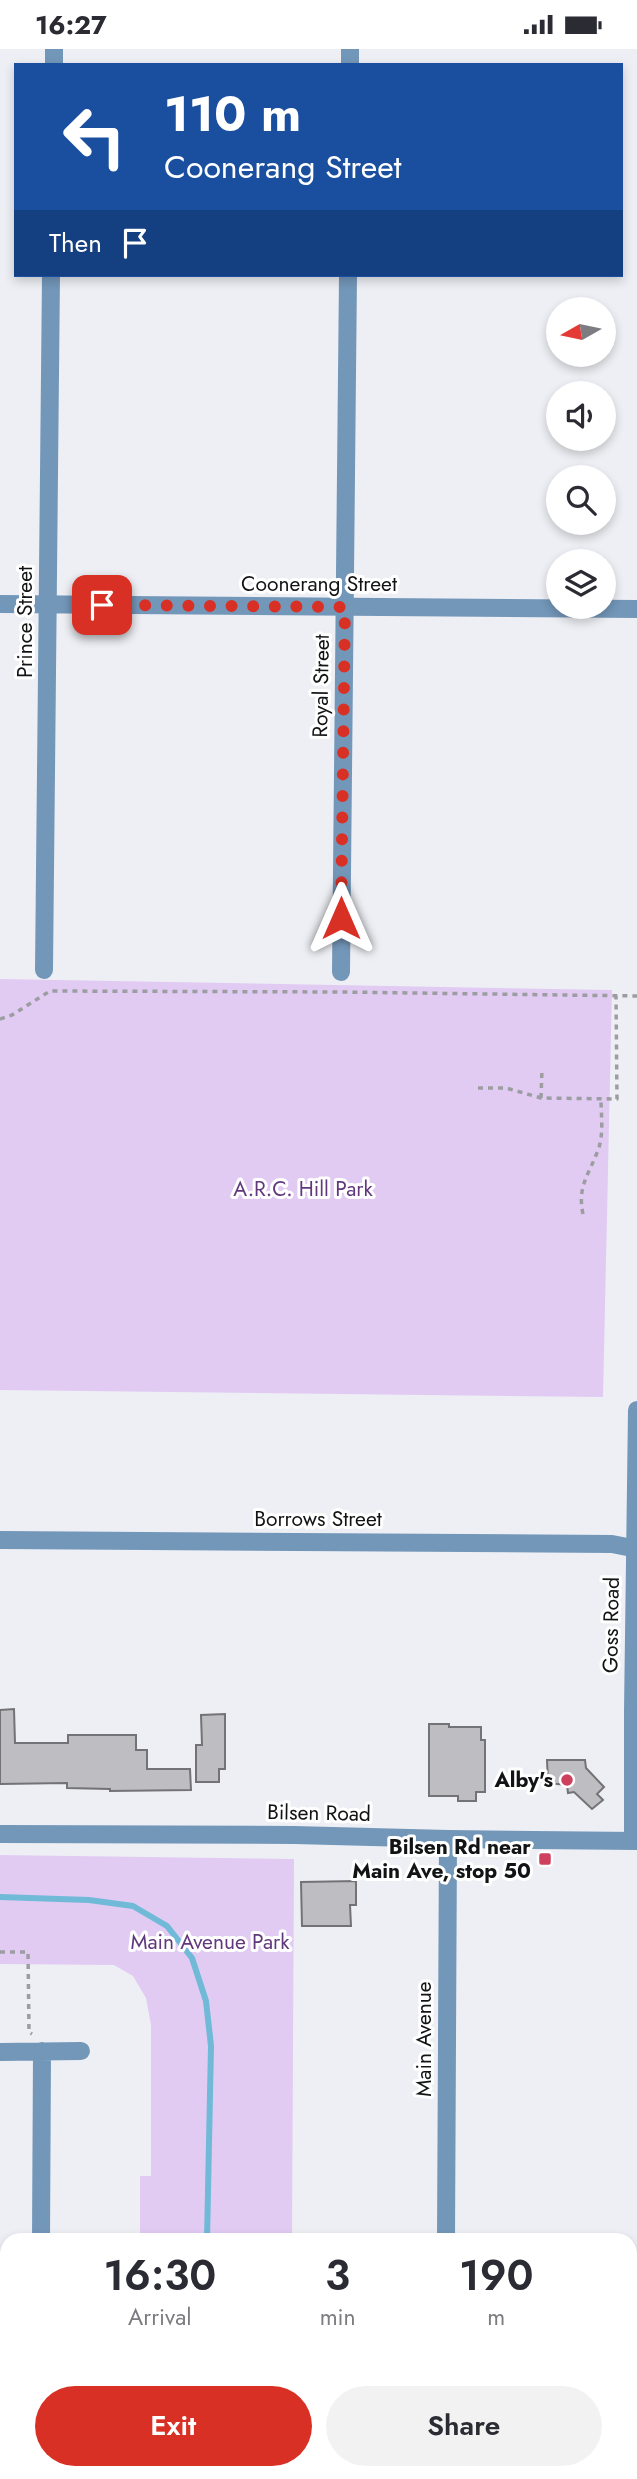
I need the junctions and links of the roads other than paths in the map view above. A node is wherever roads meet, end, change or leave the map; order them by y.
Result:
1 (51, 277) edge
2 (348, 277) edge
3 (0, 604) edge
4 (47, 605) junction
5 (345, 607) junction
6 (637, 609) edge
7 (44, 970) dead end
8 (341, 971) dead end
9 (637, 1410) edge
10 (0, 1540) edge
11 (636, 1549) edge
12 (0, 1834) edge
13 (449, 1839) junction
14 (635, 1841) edge
15 (41, 2051) junction
16 (80, 2051) dead end
17 (0, 2052) edge
18 (41, 2233) edge
19 (446, 2233) edge

1 - 4 street, Prince Street
2 - 5 street, Royal Street
3 - 4 street, Coonerang Street
4 - 5 street, Coonerang Street
4 - 7 street, Prince Street
5 - 6 street, Coonerang Street
5 - 8 street, Royal Street
9 - 11 street, Goss Road
10 - 11 street, Borrows Street
11 - 14 street, Goss Road
12 - 13 street, Bilsen Road
13 - 14 street, Bilsen Road
13 - 19 street, Main Avenue
15 - 16 street
15 - 17 street
15 - 18 street

